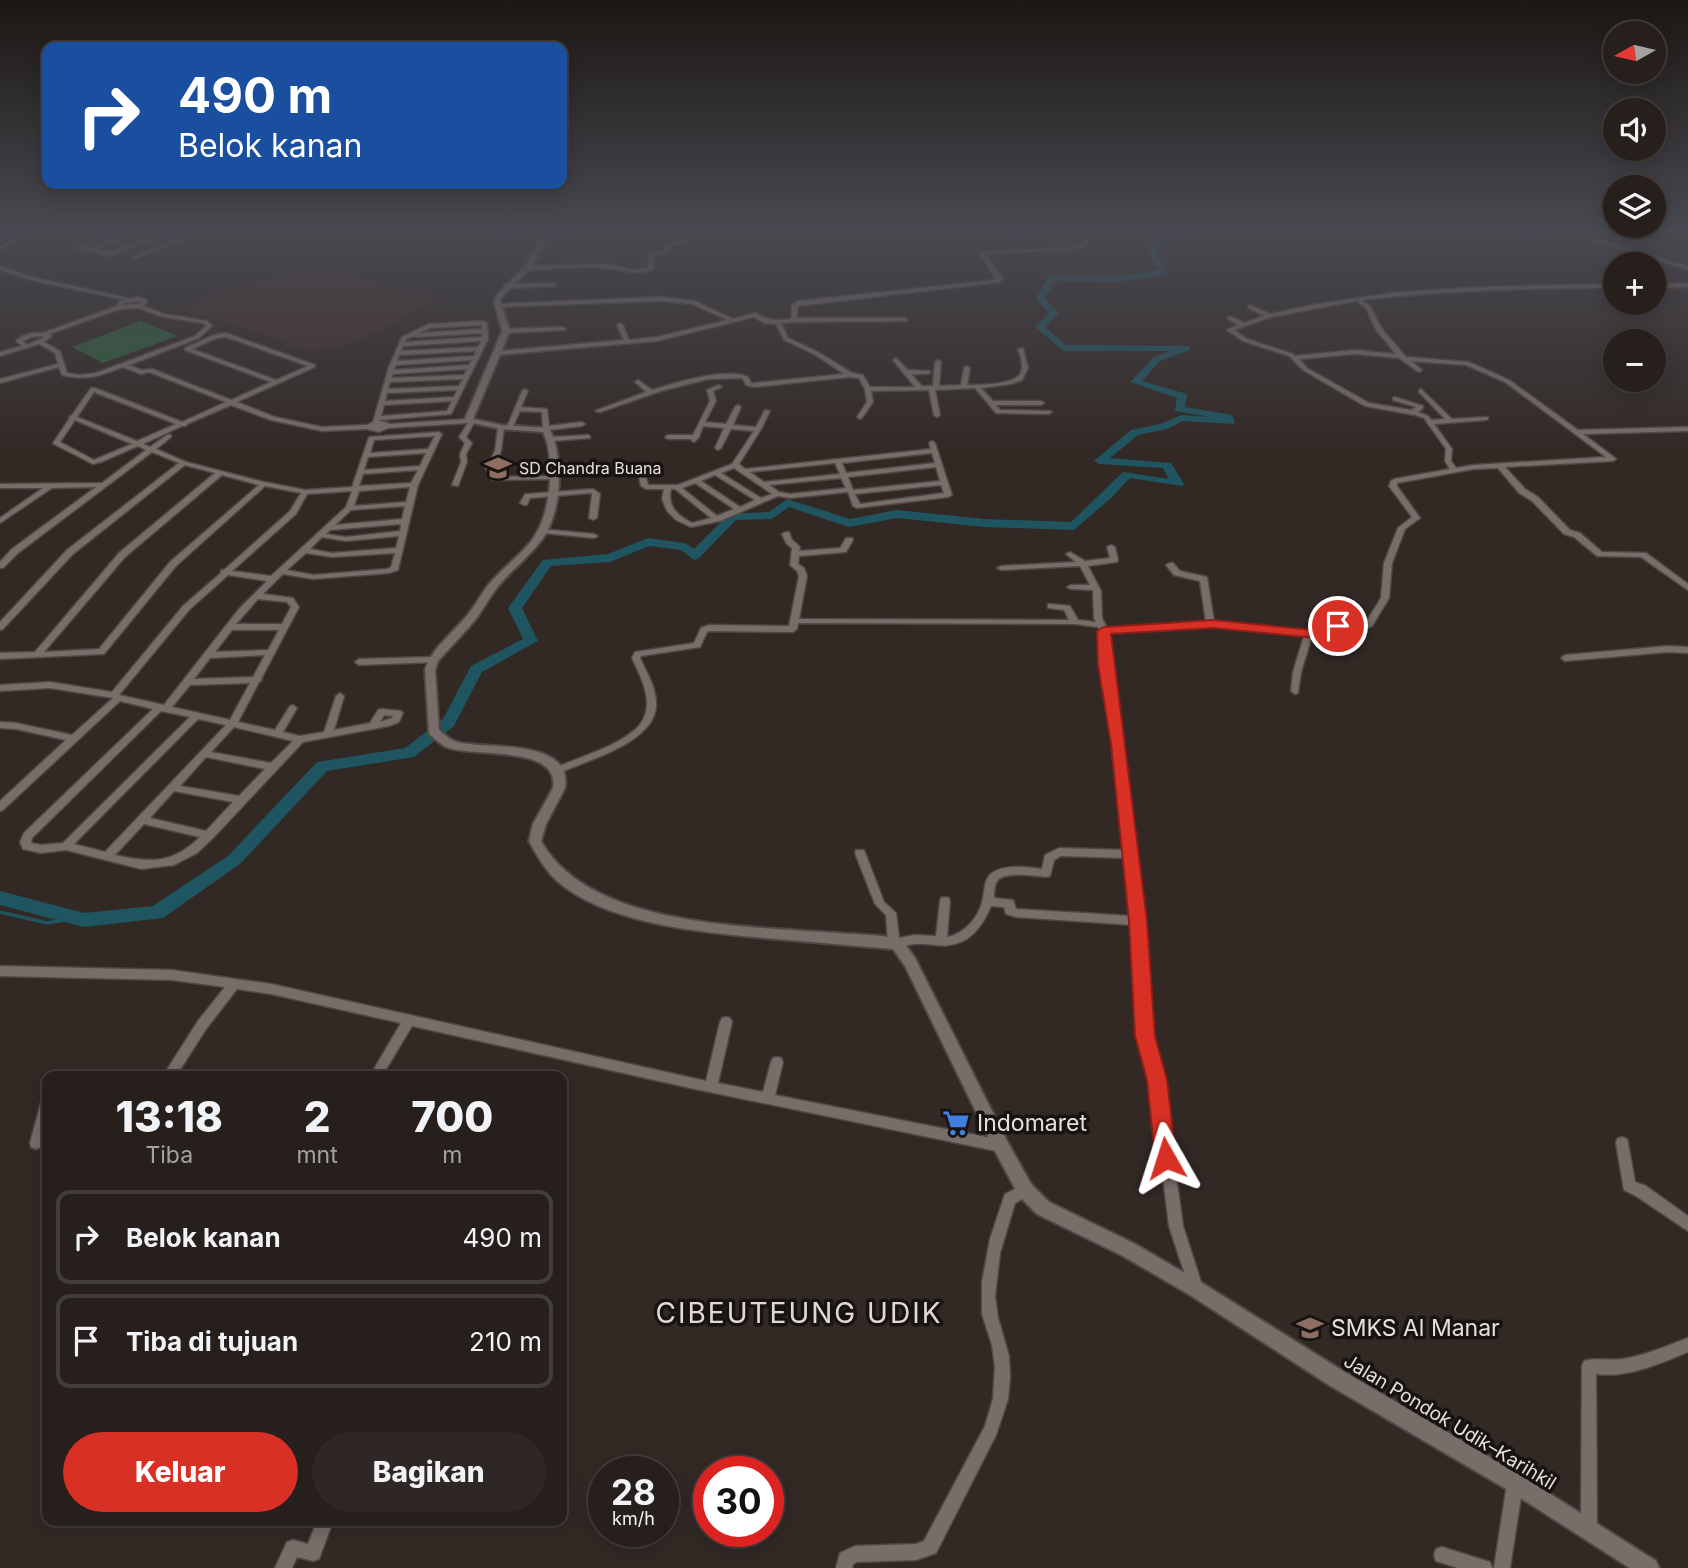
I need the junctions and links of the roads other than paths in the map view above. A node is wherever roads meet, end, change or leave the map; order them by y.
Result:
1 (119, 305) edge
2 (518, 305) edge
3 (700, 305) edge
4 (795, 305) edge
5 (1325, 305) edge
6 (1365, 305) edge
7 (122, 306) junction
8 (139, 306) joint
9 (499, 306) joint
10 (1250, 307) dead end
11 (1269, 316) junction
12 (1230, 318) dead end
13 (730, 319) junction
14 (794, 320) junction
15 (905, 320) dead end
16 (778, 322) junction
17 (1244, 325) junction
18 (620, 326) dead end
19 (563, 330) dead end
20 (485, 331) junction
21 (506, 331) junction
22 (46, 335) junction
23 (409, 335) junction
24 (485, 339) junction
25 (627, 341) junction
26 (41, 342) junction
27 (22, 344) junction
28 (401, 344) junction
29 (481, 349) junction
30 (1021, 349) dead end
31 (0, 352) edge
32 (398, 353) junction
33 (498, 353) junction
34 (1403, 357) junction
35 (476, 358) junction
36 (1294, 358) junction
37 (136, 360) junction
38 (896, 360) dead end
39 (938, 362) dead end
40 (395, 363) junction
41 (61, 365) junction
42 (123, 365) junction
43 (471, 367) junction
44 (967, 368) dead end
45 (150, 370) junction
46 (1419, 370) dead end
47 (392, 372) junction
48 (907, 372) junction
49 (928, 372) dead end
50 (850, 374) junction
51 (466, 377) junction
52 (390, 380) junction
53 (0, 381) edge
54 (276, 382) junction
55 (638, 382) dead end
56 (964, 386) junction
57 (976, 386) junction
58 (719, 387) dead end
59 (920, 387) junction
60 (933, 387) junction
61 (459, 388) junction
62 (868, 389) junction
63 (525, 390) dead end
64 (386, 391) junction
65 (1421, 391) dead end
66 (651, 393) junction
67 (454, 399) junction
68 (1395, 399) dead end
69 (1041, 402) dead end
70 (232, 403) junction
71 (382, 403) junction
72 (994, 403) junction
73 (738, 407) dead end
74 (518, 409) junction
75 (598, 411) dead end
76 (767, 411) dead end
77 (1049, 412) dead end
78 (1413, 412) junction
79 (937, 415) dead end
80 (72, 417) junction
81 (860, 417) dead end
82 (1486, 418) dead end
83 (1451, 421) junction
84 (469, 422) junction
85 (1431, 422) junction
86 (582, 424) dead end
87 (701, 424) junction
88 (184, 425) junction
89 (730, 426) junction
90 (373, 427) junction
91 (505, 427) junction
92 (758, 429) junction
93 (1688, 429) edge
94 (1577, 432) junction
95 (549, 433) junction
96 (588, 437) dead end
97 (668, 437) dead end
98 (141, 443) junction
99 (718, 447) dead end
100 (152, 449) junction
101 (431, 451) junction
102 (365, 455) junction
103 (838, 462) junction
104 (184, 463) junction
105 (735, 465) junction
106 (939, 465) junction
107 (1500, 466) junction
108 (421, 468) junction
109 (1454, 470) junction
110 (745, 471) junction
111 (360, 472) junction
112 (220, 473) junction
113 (555, 473) junction
114 (716, 473) junction
115 (844, 477) junction
116 (697, 481) junction
117 (943, 483) junction
118 (264, 484) junction
119 (763, 484) junction
120 (51, 485) junction
121 (103, 485) junction
122 (414, 485) junction
123 (456, 485) dead end
124 (0, 486) edge
125 (674, 487) junction
126 (355, 488) junction
127 (850, 491) junction
128 (305, 492) junction
129 (552, 494) junction
130 (777, 494) junction
131 (760, 500) junction
132 (524, 503) dead end
133 (410, 504) junction
134 (349, 508) junction
135 (739, 509) junction
136 (593, 518) dead end
137 (717, 519) junction
138 (0, 521) edge
139 (405, 522) junction
140 (329, 528) junction
141 (543, 531) junction
142 (403, 533) junction
143 (786, 534) dead end
144 (321, 535) junction
145 (594, 536) dead end
146 (849, 540) dead end
147 (1111, 547) dead end
148 (304, 550) junction
149 (398, 550) junction
150 (796, 554) junction
151 (1070, 554) dead end
152 (1083, 564) junction
153 (1170, 565) dead end
154 (0, 566) edge
155 (1002, 568) dead end
156 (281, 571) junction
157 (224, 572) junction
158 (273, 579) junction
159 (1070, 587) dead end
160 (1096, 588) junction
161 (1688, 588) edge
162 (256, 596) junction
163 (1051, 606) dead end
164 (796, 621) junction
165 (1075, 622) junction
166 (1210, 624) junction
167 (0, 627) edge
168 (229, 627) junction
169 (285, 627) junction
170 (1102, 628) junction
171 (1309, 634) junction
172 (1688, 650) edge
173 (272, 652) junction
174 (37, 655) junction
175 (208, 655) junction
176 (0, 656) edge
177 (1565, 658) dead end
178 (433, 660) junction
179 (359, 662) dead end
180 (257, 680) junction
181 (188, 682) junction
182 (0, 688) edge
183 (1295, 691) dead end
184 (116, 696) junction
185 (340, 696) dead end
186 (163, 708) junction
187 (292, 708) dead end
188 (197, 715) junction
189 (234, 722) junction
190 (0, 726) edge
191 (373, 726) dead end
192 (278, 732) junction
193 (328, 733) junction
194 (74, 739) junction
195 (300, 739) junction
196 (449, 744) joint
197 (206, 754) junction
198 (272, 767) junction
199 (556, 771) junction
200 (174, 788) junction
201 (241, 800) junction
202 (0, 807) edge
203 (143, 820) junction
204 (209, 835) junction
205 (66, 846) junction
206 (860, 853) dead end
207 (1130, 854) junction
208 (107, 858) junction
209 (945, 901) dead end
210 (988, 901) junction
211 (1138, 921) junction
212 (941, 940) junction
213 (895, 943) junction
214 (0, 971) edge
215 (234, 984) junction
216 (408, 1021) junction
217 (726, 1022) dead end
218 (777, 1062) dead end
219 (172, 1071) edge
220 (379, 1071) edge
221 (711, 1087) junction
222 (768, 1099) junction
223 (42, 1121) edge
224 (36, 1143) dead end
225 (1622, 1143) dead end
226 (1001, 1146) junction
227 (1026, 1190) junction
228 (1688, 1224) edge
229 (1196, 1289) junction
230 (1688, 1345) edge
231 (1515, 1483) junction
232 (324, 1526) edge
233 (1589, 1531) junction
234 (1442, 1555) dead end
235 (283, 1568) edge
236 (844, 1568) edge
237 (1484, 1568) edge
238 (1502, 1568) edge
239 (1649, 1568) edge

1 - 7 street
2 - 9 street
3 - 13 street
4 - 14 street
5 - 11 street
6 - 34 street
7 - 8 street
7 - 22 street
8 - 37 street
9 - 21 street
10 - 11 street
11 - 17 street
12 - 17 street
13 - 16 street
13 - 25 street
14 - 15 street
14 - 16 street
16 - 50 street
17 - 36 street
18 - 25 street
19 - 21 street
20 - 23 street
20 - 23 street
20 - 24 street
21 - 33 street
22 - 26 street
22 - 27 street
23 - 28 street
24 - 28 street
24 - 29 street
25 - 33 street
26 - 27 street
26 - 41 street
27 - 31 street
28 - 32 street
29 - 32 street
29 - 35 street
30 - 57 street
32 - 40 street
33 - 84 street
34 - 36 street
34 - 46 street
34 - 94 street
35 - 40 street
35 - 43 street
36 - 78 street
37 - 42 street
37 - 45 street
38 - 48 street
39 - 60 street
40 - 47 street
41 - 42 street
41 - 53 street
42 - 45 street
43 - 47 street
43 - 51 street
44 - 56 street
45 - 70 street
47 - 52 street
48 - 49 street
48 - 59 street
50 - 62 street
50 - 66 street
51 - 52 street
51 - 61 street
52 - 64 street
54 - 54 street
54 - 70 street
55 - 66 street
56 - 57 street
56 - 60 street
57 - 72 street
58 - 87 street
59 - 60 street
59 - 62 street
60 - 79 street
61 - 64 street
61 - 67 street
62 - 81 street
63 - 74 street
64 - 71 street
65 - 83 street
66 - 75 street
67 - 71 street
67 - 90 street
68 - 78 street
69 - 72 street
70 - 88 street
70 - 90 street
71 - 90 street
72 - 77 street
73 - 89 street
74 - 91 street
74 - 95 street
76 - 92 street
78 - 85 street
80 - 88 street
80 - 98 street
80 - 98 street
82 - 83 street
83 - 85 street
84 - 90 street
84 - 91 street
84 - 123 street
85 - 109 street
86 - 95 street
87 - 89 street
87 - 97 street
88 - 98 street
88 - 100 street
89 - 92 street
89 - 99 street
90 - 101 street
90 - 102 street
91 - 95 street
91 - 113 street
92 - 105 street
93 - 94 street
94 - 107 street
95 - 96 street
95 - 113 street
98 - 100 street
100 - 104 street
100 - 121 street
101 - 102 street
101 - 108 street
102 - 111 street
103 - 106 street
103 - 110 street
103 - 115 street
104 - 112 street
104 - 167 street
105 - 110 street
105 - 114 street
106 - 115 street
106 - 117 street
107 - 109 street
107 - 161 street
108 - 111 street
108 - 122 street
109 - 171 street
110 - 119 street
111 - 126 street
112 - 118 street
112 - 174 street
113 - 125 street
113 - 129 street
114 - 116 street
114 - 131 street
115 - 119 street
115 - 127 street
116 - 125 street
116 - 135 street
117 - 127 street
117 - 127 street
118 - 128 street
118 - 174 street
119 - 130 street
120 - 121 street
120 - 124 street
120 - 138 street
121 - 154 street
122 - 126 street
122 - 133 street
125 - 137 street
125 - 137 street
126 - 128 street
126 - 134 street
127 - 130 street
128 - 157 street
129 - 132 street
129 - 136 street
129 - 141 street
130 - 131 street
131 - 135 street
133 - 134 street
133 - 139 street
134 - 140 street
135 - 137 street
139 - 140 street
139 - 142 street
140 - 144 street
141 - 145 street
141 - 178 street
142 - 144 street
142 - 149 street
143 - 150 street
144 - 148 street
146 - 150 street
147 - 152 street
148 - 149 street
148 - 156 street
149 - 156 street
150 - 164 street
151 - 152 street
152 - 155 street
152 - 160 street
153 - 166 street
156 - 158 street
157 - 158 street
157 - 184 street
158 - 162 street
159 - 160 street
160 - 170 street
162 - 168 street
162 - 169 street
163 - 165 street
164 - 165 street
164 - 199 street
165 - 170 street
166 - 170 street
166 - 171 street
168 - 169 street
168 - 175 street
169 - 173 street
170 - 207 street
171 - 183 street
172 - 177 street
173 - 175 street
173 - 180 street
174 - 176 street
175 - 181 street
178 - 179 street
178 - 196 street
180 - 181 street
180 - 189 street
181 - 186 street
182 - 184 street
184 - 186 street
184 - 194 street
185 - 193 street
186 - 188 street
186 - 205 street
187 - 192 street
188 - 189 street
188 - 205 street
189 - 192 street
189 - 197 street
190 - 194 street
191 - 193 street
192 - 195 street
193 - 195 street
194 - 202 street
195 - 198 street
196 - 199 street
197 - 198 street
197 - 200 street
198 - 201 street
199 - 213 street
200 - 201 street
200 - 203 street
201 - 204 street
203 - 204 street
203 - 208 street
204 - 208 street
205 - 208 street
206 - 213 street
207 - 210 street
207 - 211 street
209 - 212 street
210 - 211 street
210 - 212 street
211 - 229 street
212 - 213 street
213 - 226 street, Jalan Pondok Udik–Karihkil
214 - 215 street
215 - 216 street
215 - 219 street
216 - 220 street
216 - 221 street
217 - 221 street
218 - 222 street
221 - 222 street
222 - 226 street
223 - 224 street
225 - 228 street
226 - 227 street, Jalan Pondok Udik–Karihkil
227 - 229 street, Jalan Pondok Udik–Karihkil
227 - 236 street
229 - 231 street, Jalan Pondok Udik–Karihkil
230 - 233 street
231 - 233 street, Jalan Pondok Udik–Karihkil
231 - 238 street
232 - 235 street
233 - 239 street, Jalan Pondok Udik–Karihkil
234 - 237 street

